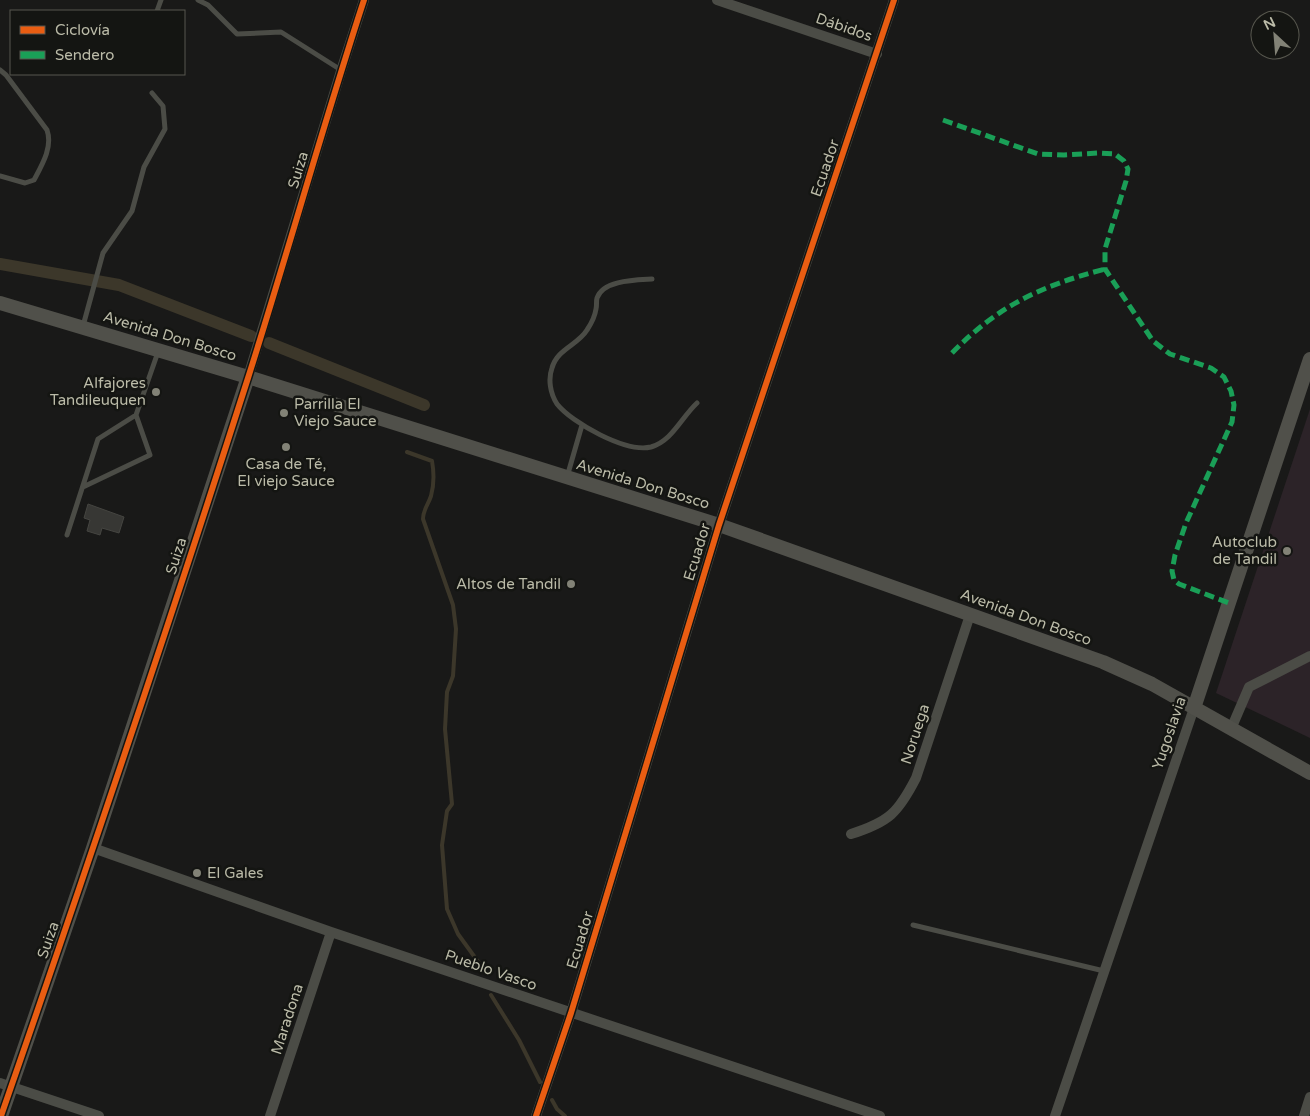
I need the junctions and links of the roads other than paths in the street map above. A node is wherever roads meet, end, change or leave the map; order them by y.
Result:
1 (198, 0) edge
2 (364, 0) edge
3 (717, 0) edge
4 (894, 0) edge
5 (877, 54) junction
6 (0, 70) edge
7 (341, 71) junction
8 (152, 93) dead end
9 (0, 176) edge
10 (652, 280) dead end
11 (0, 303) edge
12 (83, 326) junction
13 (158, 349) junction
14 (1310, 358) edge
15 (248, 377) junction
16 (697, 403) dead end
17 (136, 415) junction
18 (582, 425) junction
19 (566, 477) junction
20 (83, 487) junction
21 (718, 525) junction
22 (67, 535) dead end
23 (970, 615) junction
24 (1310, 656) edge
25 (1194, 708) junction
26 (1231, 729) junction
27 (1310, 773) edge
28 (851, 834) dead end
29 (93, 848) junction
30 (913, 926) dead end
31 (331, 932) junction
32 (1104, 971) junction
33 (571, 1013) junction
34 (6, 1084) edge
35 (1310, 1097) edge
36 (1, 1116) edge
37 (99, 1116) edge
38 (270, 1116) edge
39 (536, 1116) edge
40 (880, 1116) edge
41 (1055, 1116) edge
42 (1304, 1116) edge

1 - 7 lane
2 - 7 street, Suiza
3 - 5 street, Dábidos
4 - 5 street, Ecuador
5 - 21 street, Ecuador
6 - 9 lane
7 - 15 street, Suiza
8 - 12 lane
10 - 18 lane
11 - 12 main road, Avenida Don Bosco
12 - 13 main road, Avenida Don Bosco
13 - 15 main road, Avenida Don Bosco
13 - 17 lane
14 - 25 main road, Yugoslavia
15 - 19 main road, Avenida Don Bosco
15 - 29 main road, Suiza
16 - 18 lane
17 - 20 lane
17 - 20 lane
18 - 19 lane
19 - 21 main road, Avenida Don Bosco
20 - 22 lane
21 - 23 main road, Avenida Don Bosco
21 - 33 street, Ecuador
23 - 25 main road, Avenida Don Bosco
23 - 28 street, Noruega
24 - 26 street
25 - 26 main road, Avenida Don Bosco
25 - 32 street, Yugoslavia
26 - 27 main road, Avenida Don Bosco
29 - 31 street, Pueblo Vasco
29 - 34 main road, Suiza
30 - 32 lane
31 - 33 street, Pueblo Vasco
31 - 38 street, Maradona
32 - 41 street, Yugoslavia
33 - 39 street, Ecuador
33 - 40 street, Pueblo Vasco
34 - 36 main road, Suiza
34 - 37 street
35 - 42 street

